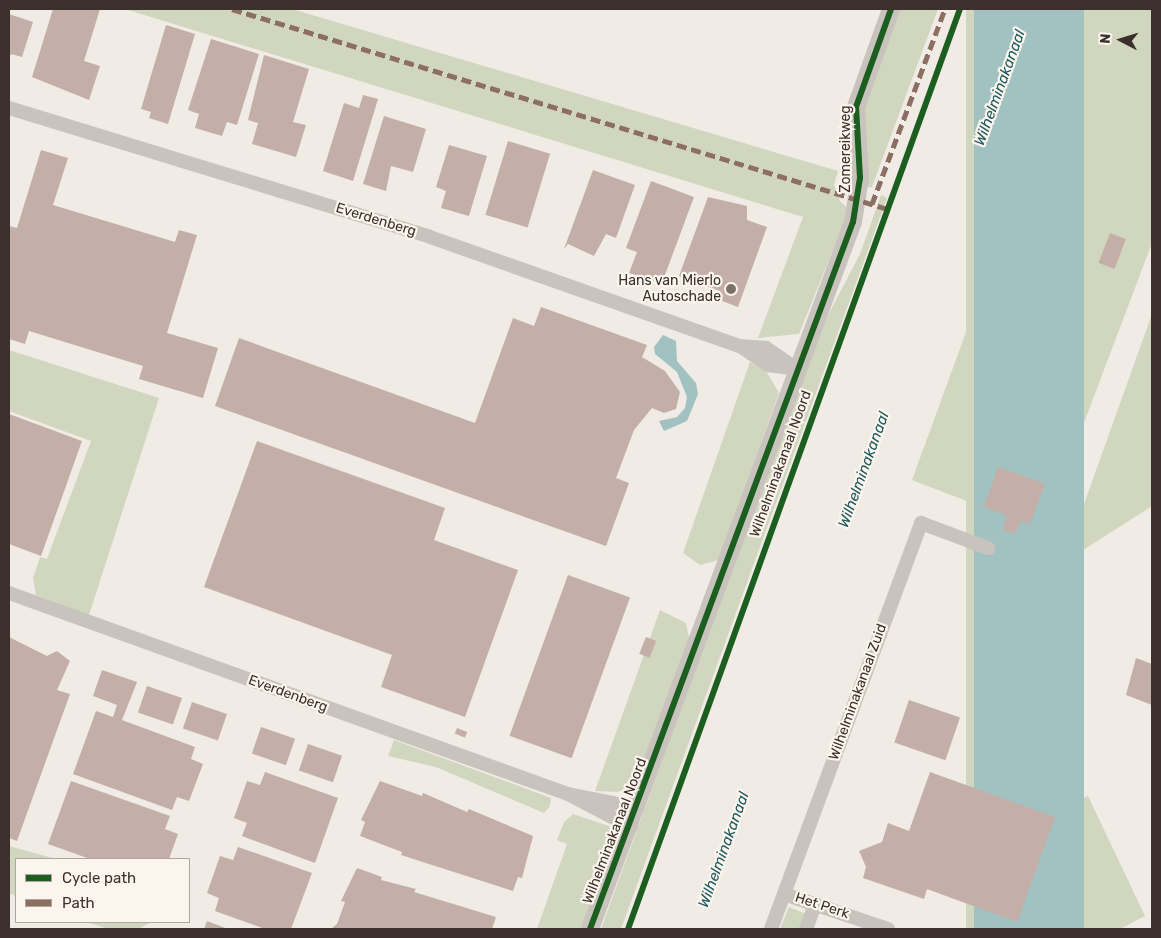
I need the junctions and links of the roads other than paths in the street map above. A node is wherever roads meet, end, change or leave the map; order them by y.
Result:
1 (890, 9) edge
2 (9, 108) edge
3 (816, 318) joint
4 (796, 368) junction
5 (988, 548) dead end
6 (9, 593) edge
7 (568, 794) junction
8 (638, 808) junction
9 (631, 827) junction
10 (784, 894) junction
11 (816, 904) junction
12 (590, 929) edge
13 (771, 929) edge
14 (806, 929) edge
15 (888, 929) edge

1 - 3 street, Zomereikweg
2 - 4 street, Everdenberg
3 - 4 street, Wilhelminakanaal Noord
4 - 8 street, Wilhelminakanaal Noord
5 - 10 street, Wilhelminakanaal Zuid
6 - 7 street, Everdenberg
7 - 8 street, Everdenberg
7 - 9 street, Everdenberg
8 - 9 street, Wilhelminakanaal Noord
9 - 12 street, Wilhelminakanaal Noord
10 - 11 street, Het Perk
10 - 13 street, Wilhelminakanaal Zuid
11 - 14 street
11 - 15 street, Het Perk

